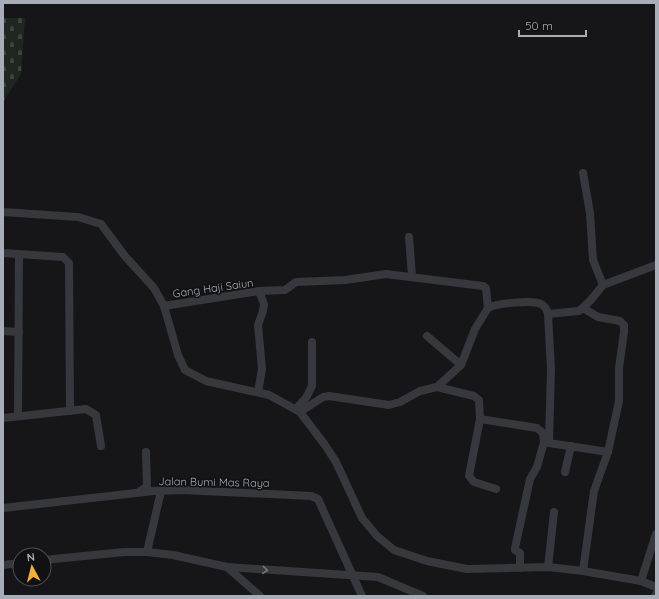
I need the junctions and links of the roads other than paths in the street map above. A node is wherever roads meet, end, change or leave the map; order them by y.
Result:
1 (583, 172) dead end
2 (3, 212) edge
3 (409, 237) dead end
4 (3, 253) edge
5 (19, 254) junction
6 (656, 265) edge
7 (412, 276) junction
8 (603, 285) junction
9 (259, 291) junction
10 (164, 306) junction
11 (488, 308) junction
12 (582, 308) junction
13 (548, 314) junction
14 (3, 331) edge
15 (19, 332) junction
16 (427, 336) dead end
17 (312, 342) dead end
18 (461, 365) junction
19 (437, 387) junction
20 (258, 392) junction
21 (70, 410) junction
22 (298, 411) junction
23 (18, 416) junction
24 (3, 418) edge
25 (480, 418) junction
26 (546, 442) junction
27 (101, 446) dead end
28 (571, 446) junction
29 (146, 452) dead end
30 (608, 452) junction
31 (565, 472) dead end
32 (496, 489) dead end
33 (154, 490) junction
34 (3, 508) edge
35 (554, 512) dead end
36 (656, 534) edge
37 (146, 552) junction
38 (52, 559) edge
39 (226, 567) junction
40 (548, 567) junction
41 (520, 568) junction
42 (583, 571) junction
43 (354, 576) junction
44 (641, 581) junction
45 (656, 587) edge
46 (260, 596) edge
47 (362, 596) edge
48 (423, 596) edge

1 - 8 street
2 - 10 street
3 - 7 street
4 - 5 street
5 - 15 street
5 - 21 street
6 - 8 street
7 - 9 street
7 - 11 street
8 - 12 street
9 - 10 street, Gang Haji Saiun
9 - 20 street, Gang Haji Saiun
10 - 20 street
11 - 13 street
11 - 18 street
12 - 13 street
12 - 30 street
13 - 26 street
14 - 15 street
15 - 23 street
16 - 18 street
17 - 22 street
18 - 19 street
19 - 22 street
19 - 25 street
20 - 22 street
21 - 23 street
21 - 27 street
22 - 41 street
23 - 24 street
25 - 26 street
25 - 32 street
26 - 28 street
26 - 41 street
28 - 30 street
28 - 31 street
29 - 33 street
30 - 42 street
33 - 34 street, Jalan Bumi Mas Raya
33 - 37 street
33 - 43 street, Jalan Bumi Mas Raya
35 - 40 street
36 - 44 street
37 - 38 street
37 - 39 street
39 -> 43 street
39 - 46 street
40 - 41 street
40 - 42 street
42 - 44 street
43 - 47 street, Jalan Bumi Mas Raya
43 - 48 street
44 - 45 street

